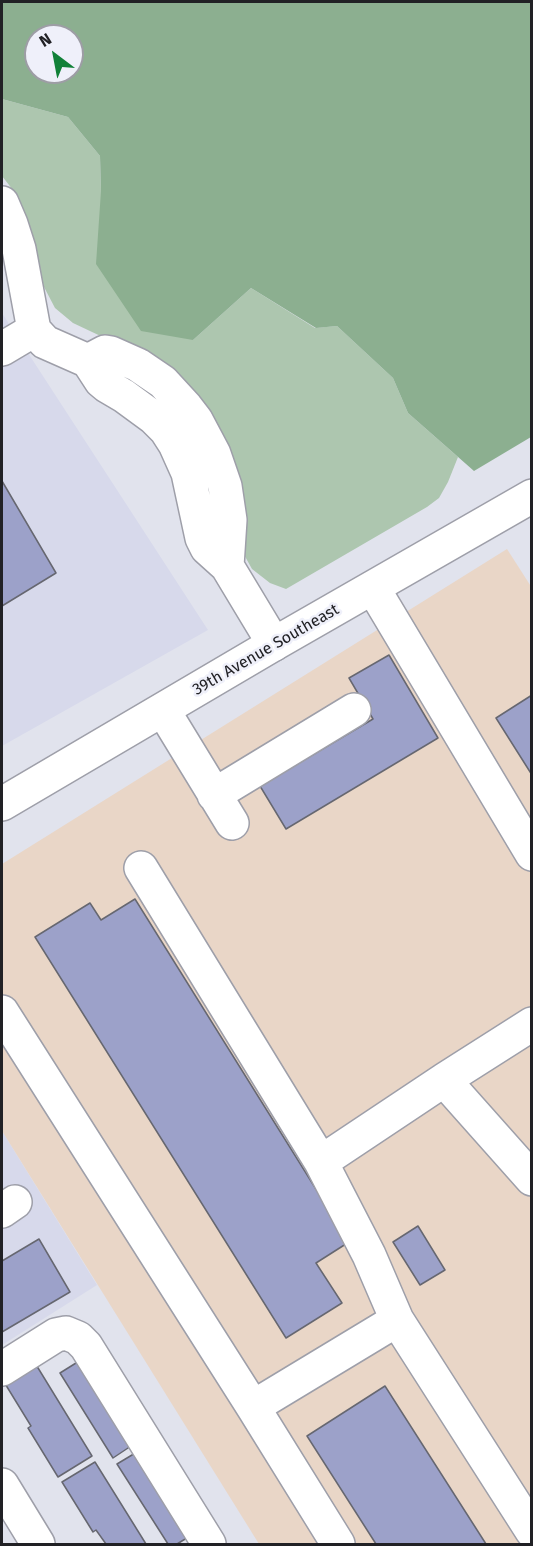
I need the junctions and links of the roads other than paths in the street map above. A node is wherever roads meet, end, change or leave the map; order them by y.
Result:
1 (2, 203) edge
2 (34, 330) junction
3 (2, 349) edge
4 (531, 496) edge
5 (373, 588) junction
6 (274, 644) junction
7 (163, 710) junction
8 (354, 710) dead end
9 (214, 795) junction
10 (2, 804) edge
11 (232, 823) dead end
12 (531, 854) edge
13 (141, 868) dead end
14 (2, 1011) edge
15 (531, 1024) edge
16 (444, 1080) junction
17 (321, 1162) junction
18 (531, 1179) edge
19 (397, 1320) junction
20 (2, 1369) edge
21 (253, 1407) junction
22 (2, 1485) edge
23 (10, 1518) edge
24 (531, 1531) edge
25 (38, 1545) edge
26 (208, 1545) edge
27 (338, 1545) edge

1 - 2 main road
2 - 3 main road
2 - 6 main road
4 - 5 main road, 39th Avenue Southeast
5 - 6 main road, 39th Avenue Southeast
5 - 12 main road
6 - 7 main road, 39th Avenue Southeast
7 - 9 main road
7 - 10 main road, 39th Avenue Southeast
8 - 9 main road
9 - 11 main road
13 - 17 main road
14 - 21 main road
15 - 16 main road
16 - 17 main road
16 - 18 main road
17 - 19 main road
19 - 21 main road
19 - 24 main road
20 - 26 main road
21 - 27 main road
22 - 23 main road
23 - 25 main road

